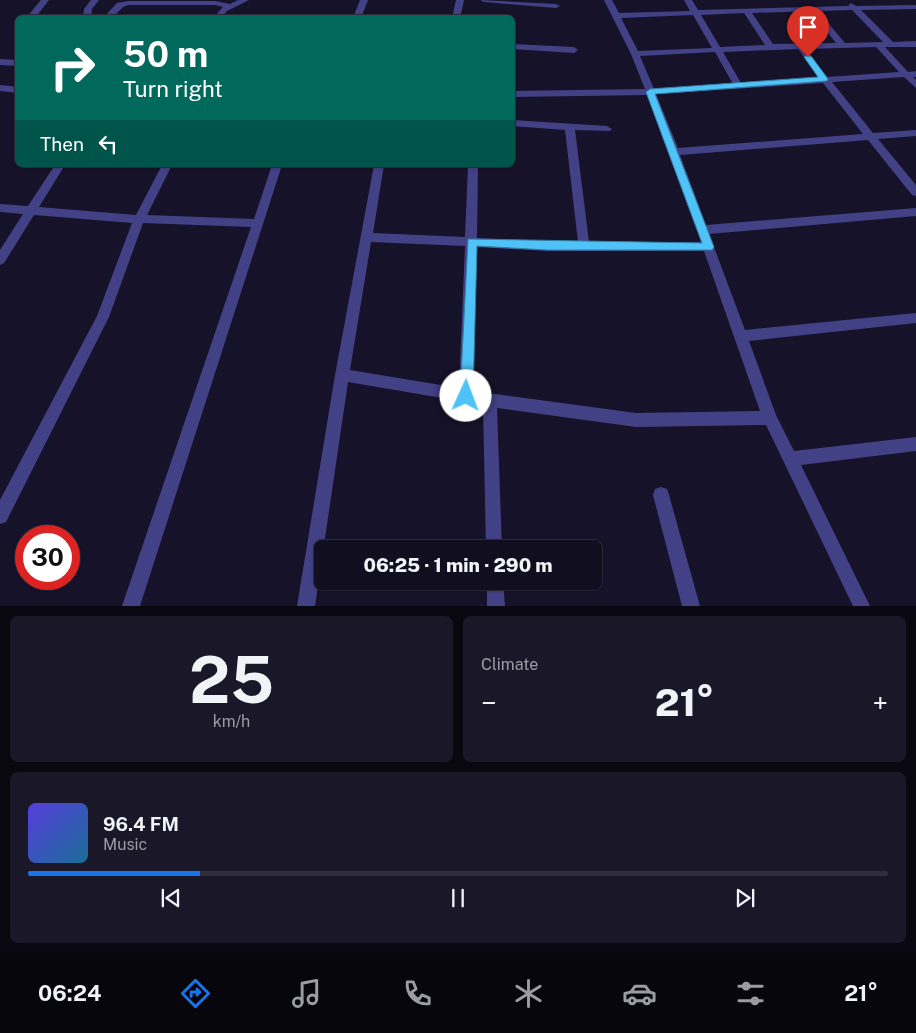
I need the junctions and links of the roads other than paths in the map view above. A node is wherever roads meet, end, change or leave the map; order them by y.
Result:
1 (45, 0) edge
2 (95, 0) edge
3 (245, 0) edge
4 (364, 0) edge
5 (460, 0) edge
6 (484, 0) edge
7 (608, 0) edge
8 (688, 0) edge
9 (783, 0) edge
10 (846, 0) edge
11 (231, 6) junction
12 (556, 6) dead end
13 (916, 7) edge
14 (812, 8) junction
15 (854, 8) junction
16 (790, 9) junction
17 (746, 10) junction
18 (695, 12) junction
19 (32, 15) edge
20 (87, 15) edge
21 (111, 15) edge
22 (219, 15) edge
23 (358, 15) edge
24 (457, 15) edge
25 (614, 16) junction
26 (916, 44) edge
27 (878, 45) junction
28 (891, 45) junction
29 (515, 46) edge
30 (800, 46) junction
31 (843, 46) junction
32 (771, 47) junction
33 (574, 50) dead end
34 (717, 50) junction
35 (634, 54) junction
36 (0, 62) edge
37 (15, 63) edge
38 (911, 74) edge
39 (824, 79) junction
40 (738, 85) junction
41 (916, 85) edge
42 (0, 88) edge
43 (15, 90) edge
44 (650, 92) junction
45 (515, 94) edge
46 (515, 123) edge
47 (570, 127) junction
48 (607, 129) dead end
49 (916, 133) edge
50 (873, 136) junction
51 (674, 152) junction
52 (59, 167) edge
53 (166, 167) edge
54 (276, 167) edge
55 (379, 167) edge
56 (473, 167) edge
57 (916, 192) edge
58 (0, 208) edge
59 (31, 209) junction
60 (916, 212) edge
61 (139, 219) junction
62 (259, 222) junction
63 (702, 230) junction
64 (366, 237) junction
65 (472, 242) junction
66 (584, 246) junction
67 (708, 247) junction
68 (0, 260) edge
69 (916, 318) edge
70 (741, 336) junction
71 (342, 375) junction
72 (466, 396) junction
73 (490, 400) junction
74 (770, 418) junction
75 (916, 444) edge
76 (791, 459) junction
77 (661, 496) dead end
78 (0, 516) edge
79 (494, 540) edge
80 (496, 590) edge
81 (131, 606) edge
82 (306, 606) edge
83 (496, 606) edge
84 (691, 606) edge
85 (862, 606) edge

1 - 19 street
2 - 20 street
3 - 11 street
4 - 23 street
5 - 24 street
6 - 12 street
7 - 25 street
8 - 18 street
9 - 16 street
10 - 15 street
11 - 21 street
11 - 22 street
13 - 15 street
14 - 15 street
14 - 16 street
14 - 31 street
15 - 28 street
16 - 17 street
17 - 18 street
17 - 32 street
18 - 25 street
18 - 34 street
25 - 35 street
26 - 28 street
27 - 28 street
27 - 31 street
27 - 38 street
29 - 33 street
30 - 31 street
30 - 32 street
30 - 39 street
32 - 34 street
34 - 35 street
34 - 40 street
35 - 44 street
36 - 37 street
38 - 39 street
38 - 41 street
39 - 40 street
39 - 50 street
40 - 44 street
42 - 43 street
44 - 45 street
44 - 51 street
46 - 47 street
47 - 48 street
47 - 66 street
49 - 50 street
50 - 51 street
50 - 57 street
51 - 63 street
52 - 59 street
53 - 61 street
54 - 62 street
55 - 64 street
56 - 65 street
58 - 59 street
59 - 61 street
59 - 68 street
60 - 63 street
61 - 62 street
61 - 78 street
62 - 81 street
63 - 67 street
64 - 65 street
64 - 71 street
65 - 66 street
65 - 72 street
66 - 67 street
67 - 70 street
69 - 70 street
70 - 74 street
71 - 72 street
71 - 82 street
72 - 73 street
73 - 74 street
73 - 79 street
74 - 76 street
75 - 76 street
76 - 85 street
77 - 84 street
80 - 83 street

